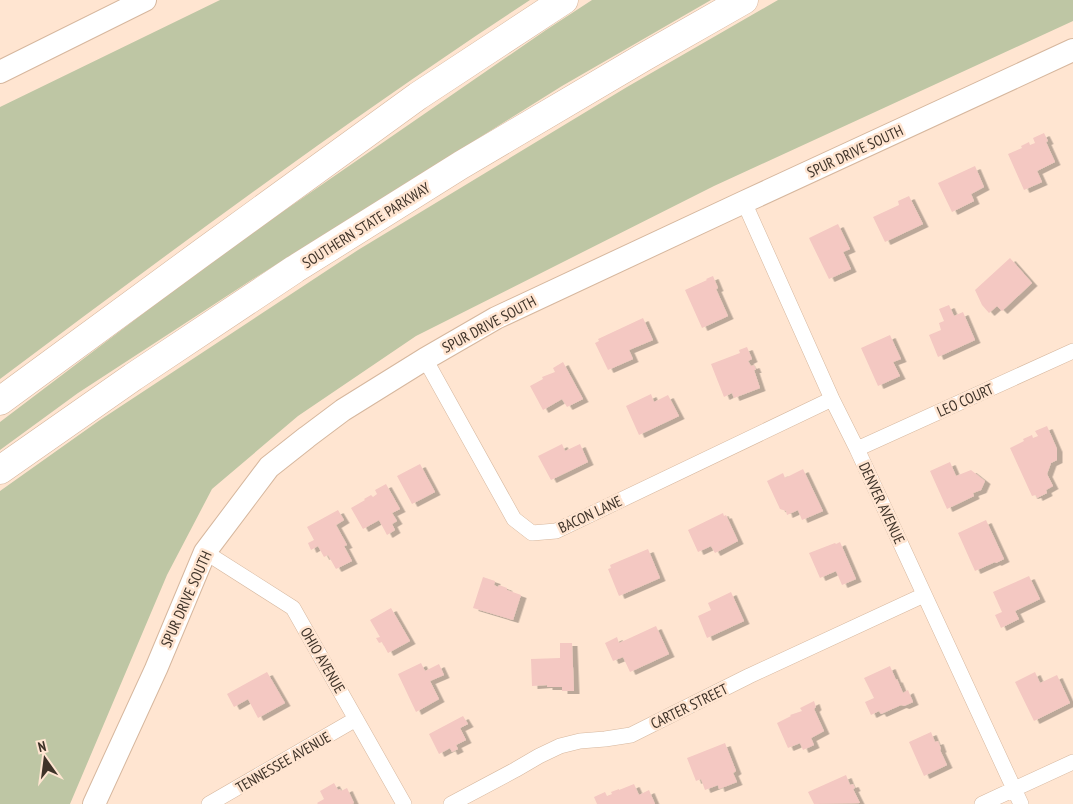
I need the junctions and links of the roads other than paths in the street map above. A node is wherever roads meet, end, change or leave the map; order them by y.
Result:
1 (145, 0) edge
2 (564, 0) edge
3 (744, 0) edge
4 (1073, 50) edge
5 (0, 72) edge
6 (744, 202) junction
7 (1073, 351) edge
8 (425, 359) junction
9 (832, 399) junction
10 (0, 400) edge
11 (857, 449) junction
12 (0, 470) edge
13 (205, 552) junction
14 (924, 596) junction
15 (356, 719) junction
16 (1073, 762) edge
17 (1014, 789) junction
18 (94, 804) edge
19 (209, 804) edge
20 (404, 804) edge
21 (451, 804) edge
22 (982, 804) edge
23 (1021, 804) edge

1 - 5 street
2 - 10 highway
3 - 12 highway, SOUTHERN STATE PARKWAY
4 - 6 street, SPUR DRIVE SOUTH
6 - 8 street, SPUR DRIVE SOUTH
6 - 9 street, DENVER AVENUE
7 - 11 street, LEO COURT
8 - 9 street, BACON LANE
8 - 13 street, SPUR DRIVE SOUTH
9 - 11 street, DENVER AVENUE
11 - 14 street, DENVER AVENUE
13 - 15 street, OHIO AVENUE
13 - 18 street, SPUR DRIVE SOUTH
14 - 17 street, DENVER AVENUE
14 - 21 street, CARTER STREET
15 - 19 street, TENNESSEE AVENUE
15 - 20 street, OHIO AVENUE
16 - 17 street
17 - 22 street
17 - 23 street, DENVER AVENUE

